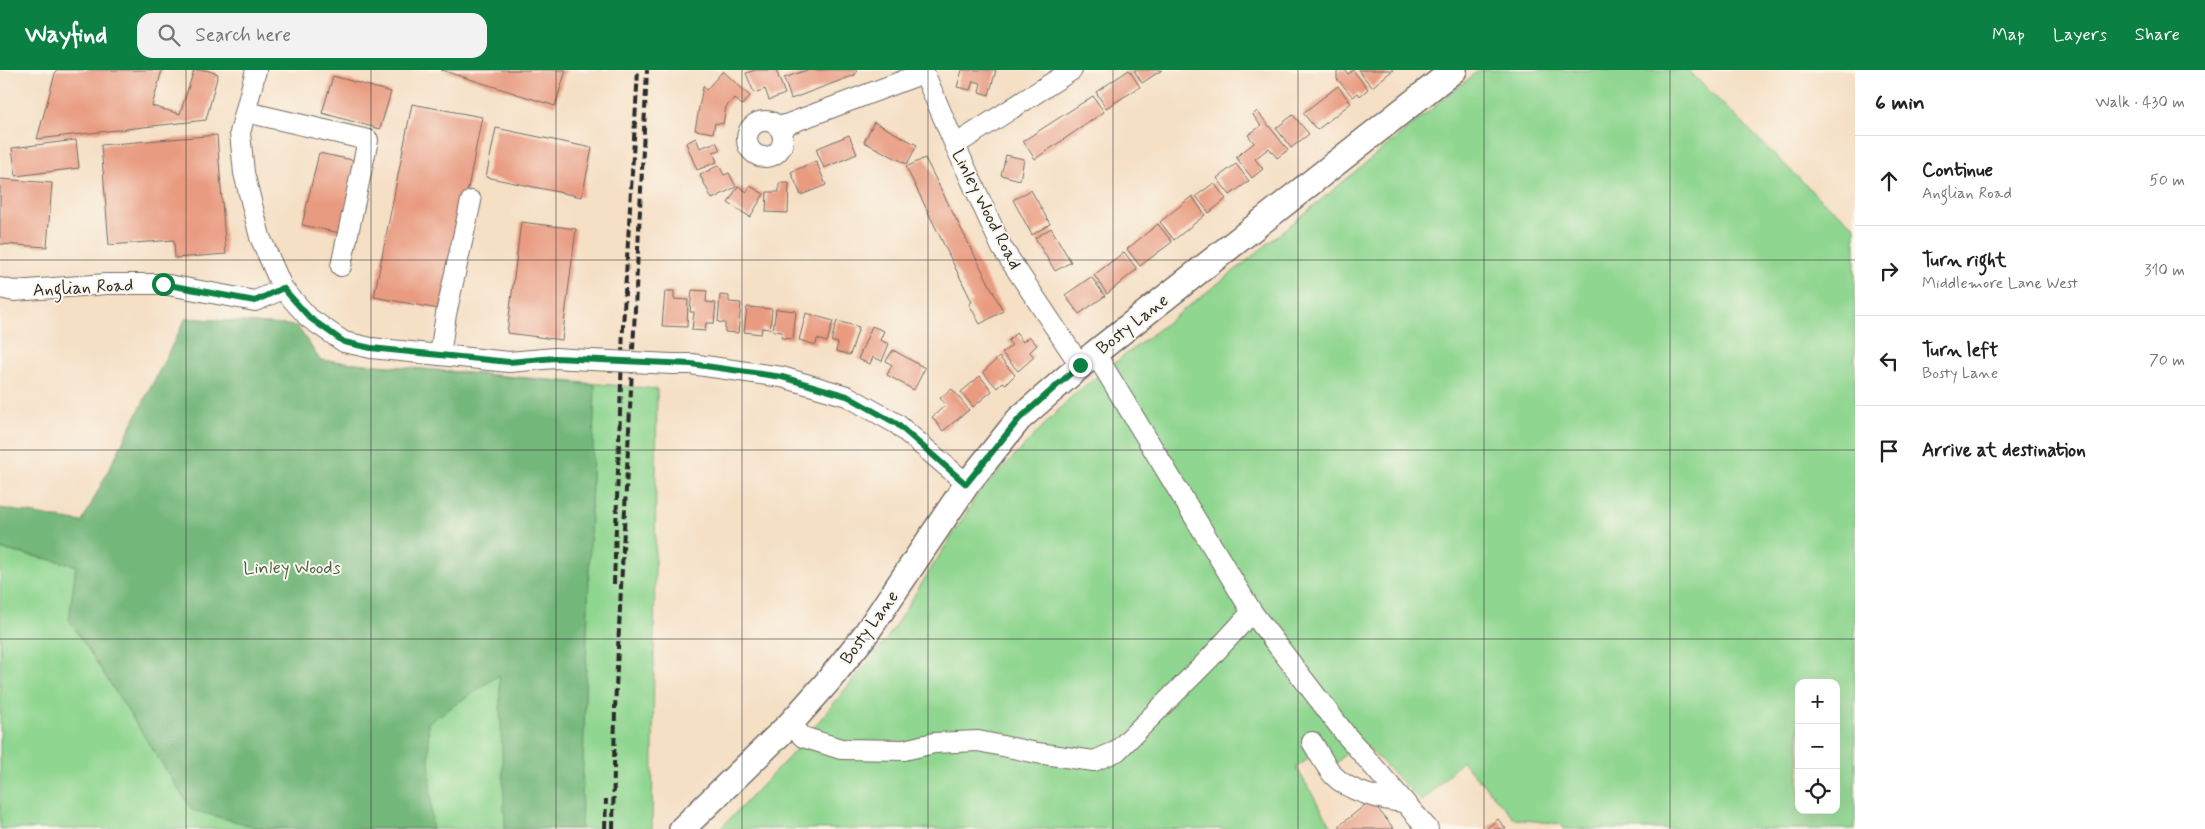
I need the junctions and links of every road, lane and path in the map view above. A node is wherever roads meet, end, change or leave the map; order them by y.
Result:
1 (256, 70) edge
2 (1072, 70) edge
3 (1454, 70) edge
4 (923, 72) edge
5 (246, 112) junction
6 (780, 127) dead end
7 (954, 145) junction
8 (472, 201) dead end
9 (341, 266) dead end
10 (0, 288) edge
11 (283, 288) junction
12 (440, 355) junction
13 (1087, 359) junction
14 (966, 484) junction
15 (1252, 612) junction
16 (790, 724) junction
17 (1312, 742) dead end
18 (1404, 802) junction
19 (682, 829) edge
20 (1428, 829) edge

1 - 5 street
2 - 7 street
3 - 13 main road, Bosty Lane
4 - 6 street
4 - 7 street, Linley Wood Road
5 - 9 street
5 - 11 street
7 - 13 street, Linley Wood Road
8 - 12 street
10 - 11 street, Anglian Road
11 - 12 street
12 - 14 street, bridge
13 - 14 main road, Bosty Lane
13 - 15 street, Linley Wood Road
14 - 16 main road, Bosty Lane
15 - 16 street
15 - 18 street, Linley Wood Road
16 - 19 main road, Bosty Lane
17 - 18 street
18 - 20 street, Linley Wood Road

